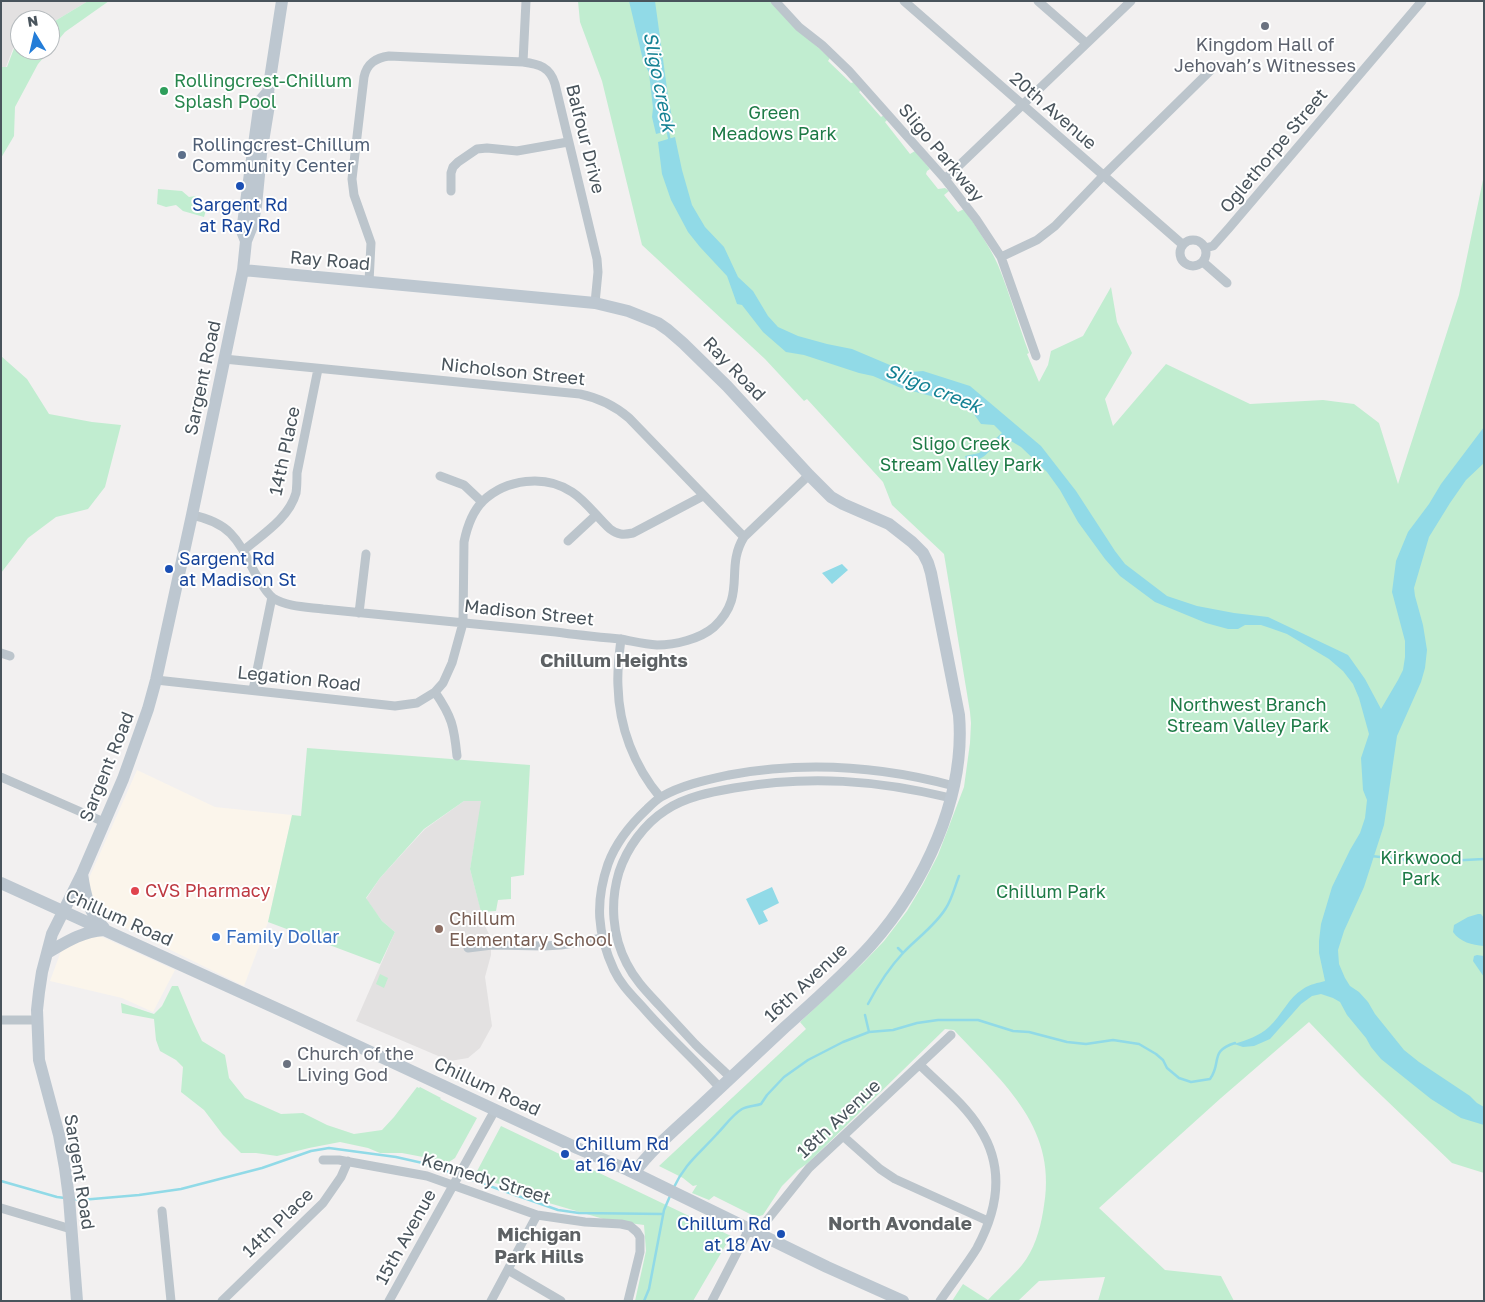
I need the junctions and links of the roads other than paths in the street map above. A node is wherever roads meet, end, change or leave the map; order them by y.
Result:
1 (282, 1) edge
2 (526, 1) edge
3 (775, 1) edge
4 (904, 1) edge
5 (1038, 1) edge
6 (1131, 1) edge
7 (1422, 1) edge
8 (1086, 43) junction
9 (523, 62) junction
10 (1216, 65) dead end
11 (1022, 105) junction
12 (568, 142) junction
13 (1103, 176) junction
14 (945, 179) junction
15 (450, 191) dead end
16 (1182, 244) junction
17 (1205, 248) junction
18 (1000, 257) junction
19 (1203, 262) junction
20 (243, 270) junction
21 (369, 282) junction
22 (1227, 283) dead end
23 (595, 303) junction
24 (1036, 356) dead end
25 (224, 359) junction
26 (318, 369) junction
27 (809, 475) junction
28 (440, 476) dead end
29 (703, 496) junction
30 (482, 502) junction
31 (192, 515) junction
32 (596, 515) junction
33 (744, 537) junction
34 (568, 540) dead end
35 (244, 550) junction
36 (366, 554) dead end
37 (272, 597) junction
38 (359, 612) junction
39 (463, 622) junction
40 (621, 640) junction
41 (156, 680) junction
42 (253, 690) junction
43 (435, 692) junction
44 (457, 756) dead end
45 (1, 777) edge
46 (954, 786) junction
47 (660, 797) junction
48 (951, 798) junction
49 (104, 822) junction
50 (82, 874) junction
51 (1, 883) edge
52 (63, 912) junction
53 (106, 930) junction
54 (603, 938) junction
55 (468, 948) dead end
56 (47, 953) junction
57 (1, 1020) edge
58 (38, 1020) junction
59 (951, 1036) dead end
60 (920, 1065) junction
61 (731, 1078) junction
62 (720, 1088) junction
63 (495, 1110) junction
64 (844, 1137) junction
65 (323, 1160) dead end
66 (348, 1161) junction
67 (634, 1173) junction
68 (458, 1178) junction
69 (1, 1208) edge
70 (162, 1211) dead end
71 (537, 1215) junction
72 (988, 1221) junction
73 (71, 1229) junction
74 (753, 1232) junction
75 (508, 1270) junction
76 (77, 1301) edge
77 (171, 1301) edge
78 (222, 1301) edge
79 (389, 1301) edge
80 (491, 1301) edge
81 (561, 1301) edge
82 (628, 1301) edge
83 (712, 1301) edge
84 (903, 1301) edge
85 (940, 1301) edge

1 - 20 main road, Sargent Road
2 - 9 street
3 - 14 street, Sligo Parkway
4 - 11 street, 20th Avenue
5 - 8 street
6 - 8 street
7 - 17 street, Oglethorpe Street
8 - 11 street
9 - 12 street, Balfour Drive
9 - 21 street, Balfour Drive
10 - 13 street
11 - 13 street, 20th Avenue
11 - 14 street
12 - 15 street
12 - 23 street, Balfour Drive
13 - 16 street, 20th Avenue
13 - 18 street
14 - 18 street, Sligo Parkway
16 - 17 street
16 - 19 street
17 - 19 street
18 - 24 street, Sligo Parkway
19 - 22 street
20 - 21 main road, Ray Road
20 - 25 main road, Sargent Road
21 - 23 main road, Ray Road
23 - 27 main road, Ray Road
25 - 26 street, Nicholson Street
25 - 31 main road, Sargent Road
26 - 29 street, Nicholson Street
26 - 35 street, 14th Place
27 - 33 street, Madison Street
27 - 46 main road, Ray Road
28 - 30 street
29 - 32 street
29 - 33 street, Nicholson Street
30 - 32 street
30 - 39 street
31 - 35 street
31 - 41 main road, Sargent Road
32 - 34 street
33 - 40 street, Madison Street
35 - 37 street
36 - 38 street
37 - 38 street, Madison Street
37 - 42 street
38 - 39 street, Madison Street
39 - 40 street, Madison Street
39 - 43 street
40 - 47 street
41 - 42 street, Legation Road
41 - 49 main road, Sargent Road
42 - 43 street, Legation Road
43 - 44 street
45 - 49 street
46 - 47 street
46 - 48 main road, 16th Avenue
47 - 54 street
48 - 61 main road, 16th Avenue
48 - 61 street
49 - 50 main road, Sargent Road
50 - 52 main road, Sargent Road
50 - 53 main road
51 - 52 main road, Chillum Road
52 - 53 main road, Chillum Road
52 - 56 main road, Sargent Road
53 - 56 main road
53 - 63 main road, Chillum Road
54 - 55 street
54 - 62 street
56 - 58 main road, Sargent Road
57 - 58 street
58 - 73 main road, Sargent Road
59 - 60 street, 18th Avenue
60 - 64 street, 18th Avenue
60 - 72 street
61 - 62 main road, 16th Avenue
62 - 67 main road, 16th Avenue
63 - 67 main road, Chillum Road
63 - 68 street, 15th Avenue
64 - 72 street
64 - 74 street, 18th Avenue
65 - 66 street, Kennedy Street
66 - 68 street, Kennedy Street
66 - 78 street, 14th Place
67 - 74 main road, Chillum Road
68 - 71 street, Kennedy Street
68 - 79 street, 15th Avenue
69 - 73 street
70 - 77 street
71 - 75 street
71 - 82 street, Kennedy Street
72 - 85 street
73 - 76 main road, Sargent Road
74 - 83 street
74 - 84 main road, Chillum Road
75 - 80 street
75 - 81 street

